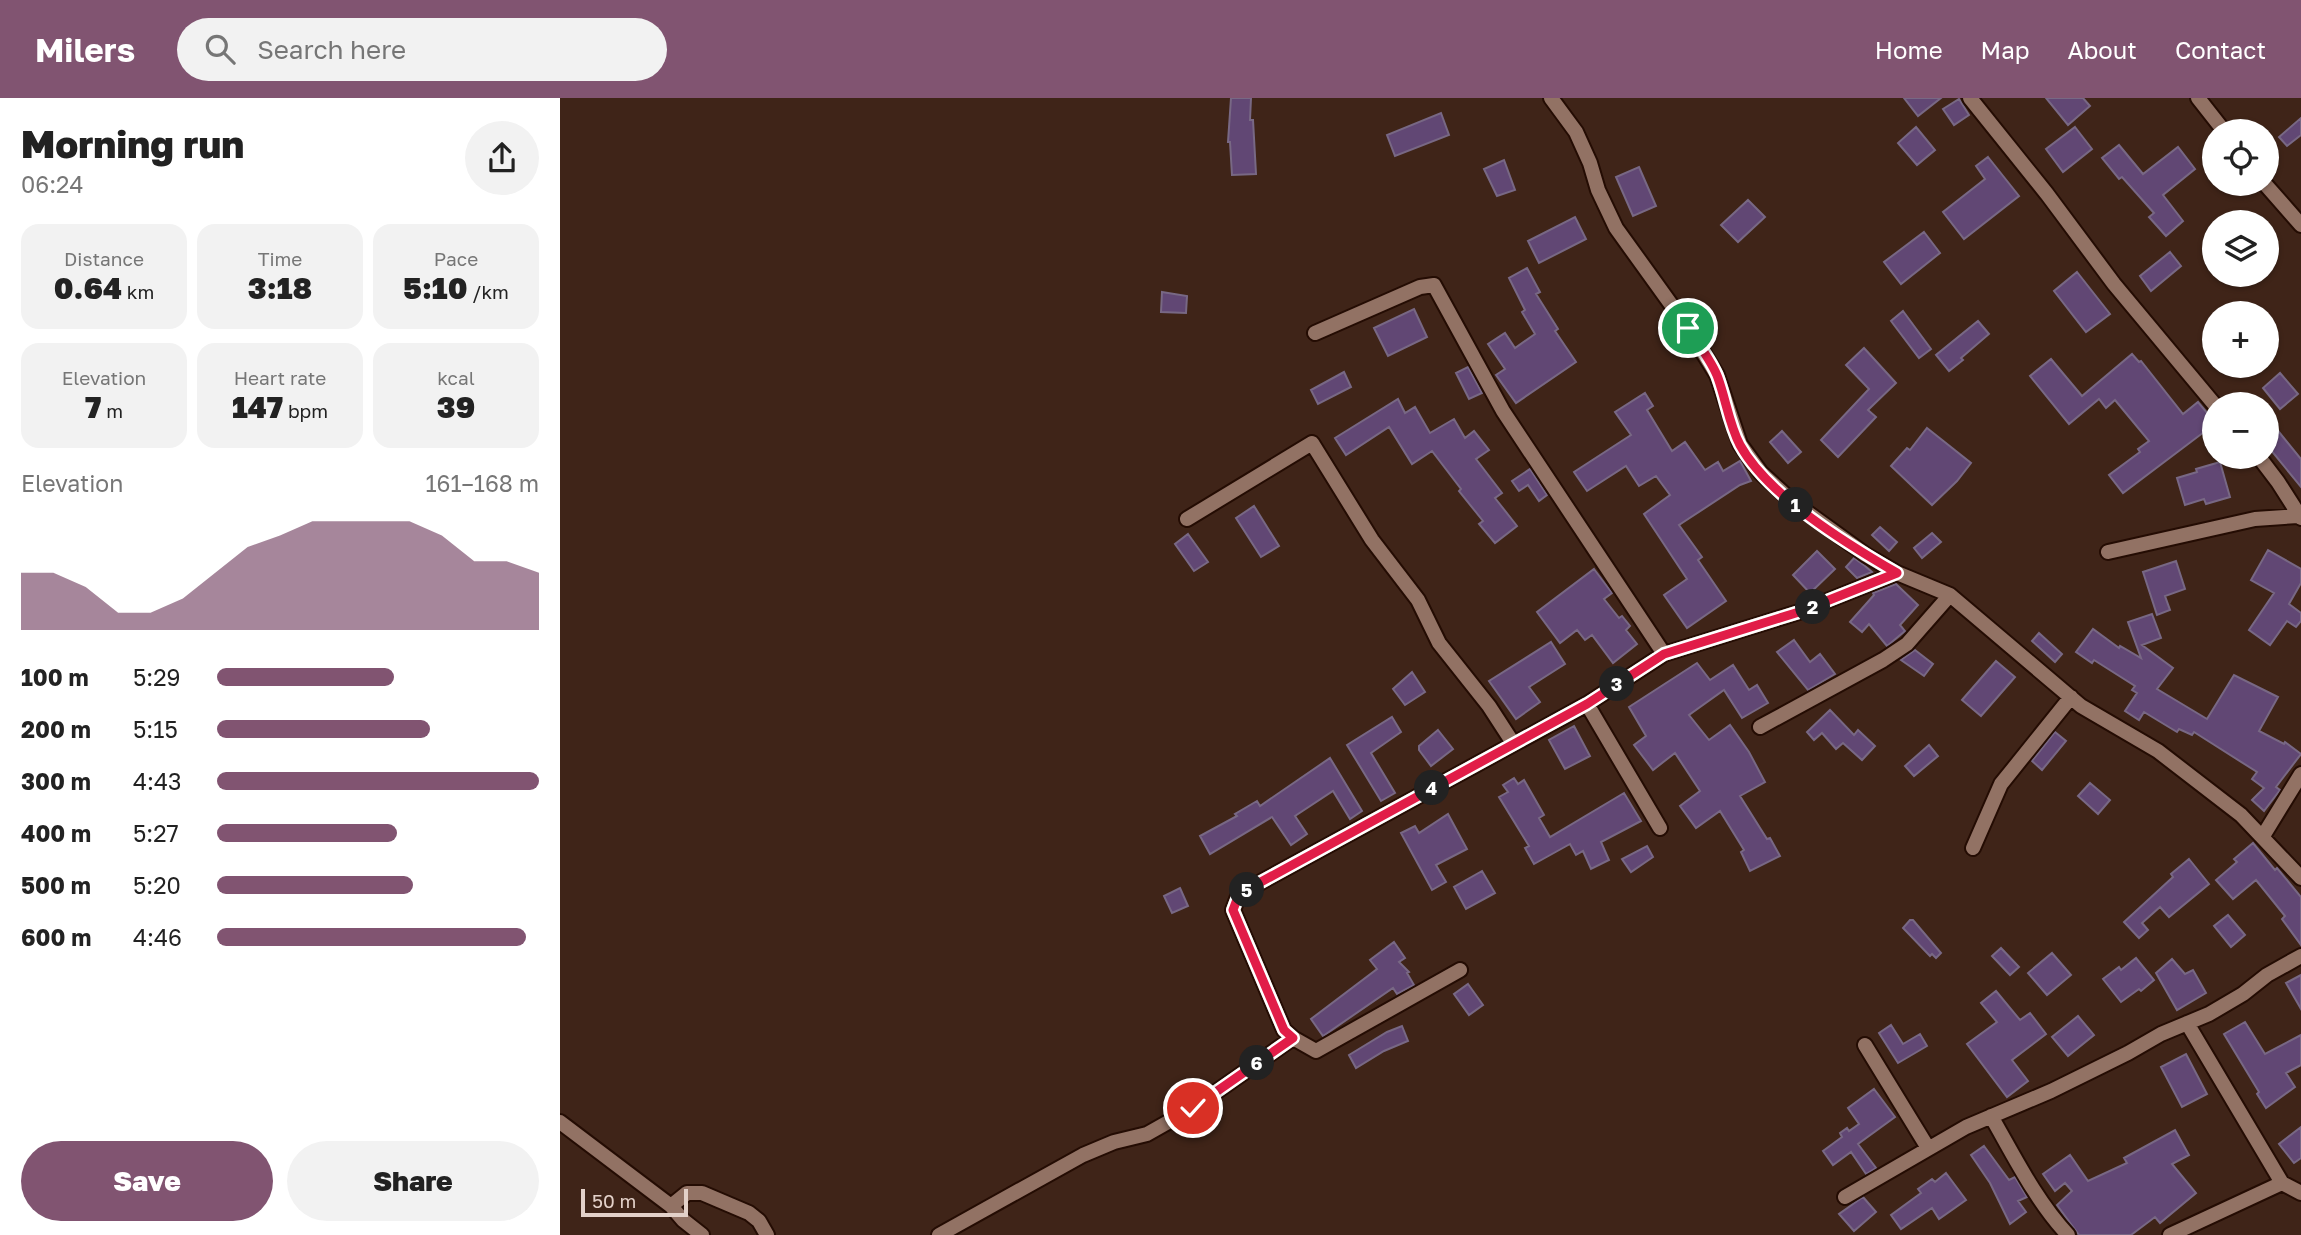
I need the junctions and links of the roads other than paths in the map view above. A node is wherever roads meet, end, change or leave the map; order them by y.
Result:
1 (1551, 98) edge
2 (1970, 98) edge
3 (2198, 98) edge
4 (2215, 119) edge
5 (2276, 196) edge
6 (2301, 225) edge
7 (1315, 333) dead end
8 (2204, 392) edge
9 (2268, 469) edge
10 (2299, 517) edge
11 (1187, 519) dead end
12 (2108, 552) dead end
13 (1897, 573) junction
14 (1950, 595) junction
15 (1664, 654) junction
16 (2071, 697) junction
17 (1587, 704) junction
18 (1760, 727) dead end
19 (1513, 743) junction
20 (2301, 774) edge
21 (1660, 828) dead end
22 (2263, 836) junction
23 (1973, 848) dead end
24 (2296, 860) edge
25 (2301, 878) edge
26 (2301, 956) edge
27 (1460, 970) dead end
28 (2186, 1023) junction
29 (1293, 1038) junction
30 (1865, 1045) dead end
31 (1991, 1116) junction
32 (560, 1122) edge
33 (1928, 1149) junction
34 (2283, 1183) junction
35 (2301, 1193) edge
36 (1845, 1197) dead end
37 (671, 1206) junction
38 (702, 1235) edge
39 (767, 1235) edge
40 (939, 1235) edge
41 (2068, 1235) edge
42 (2171, 1235) edge

1 - 13 street
2 - 8 street
3 - 4 street
5 - 6 street
7 - 15 street
9 - 10 street
10 - 12 street
11 - 19 street
13 - 14 street
13 - 15 street
14 - 16 street
14 - 18 street
15 - 17 street
16 - 22 street
16 - 23 street
17 - 19 street
17 - 21 street
19 - 29 street
20 - 22 street
22 - 24 street
24 - 25 street
26 - 28 street
27 - 29 street
28 - 31 street
28 - 34 street
29 - 40 street
30 - 33 street
31 - 33 street
31 - 41 street
32 - 37 street
33 - 36 street
34 - 35 street
34 - 42 street
37 - 38 street
37 - 39 street

